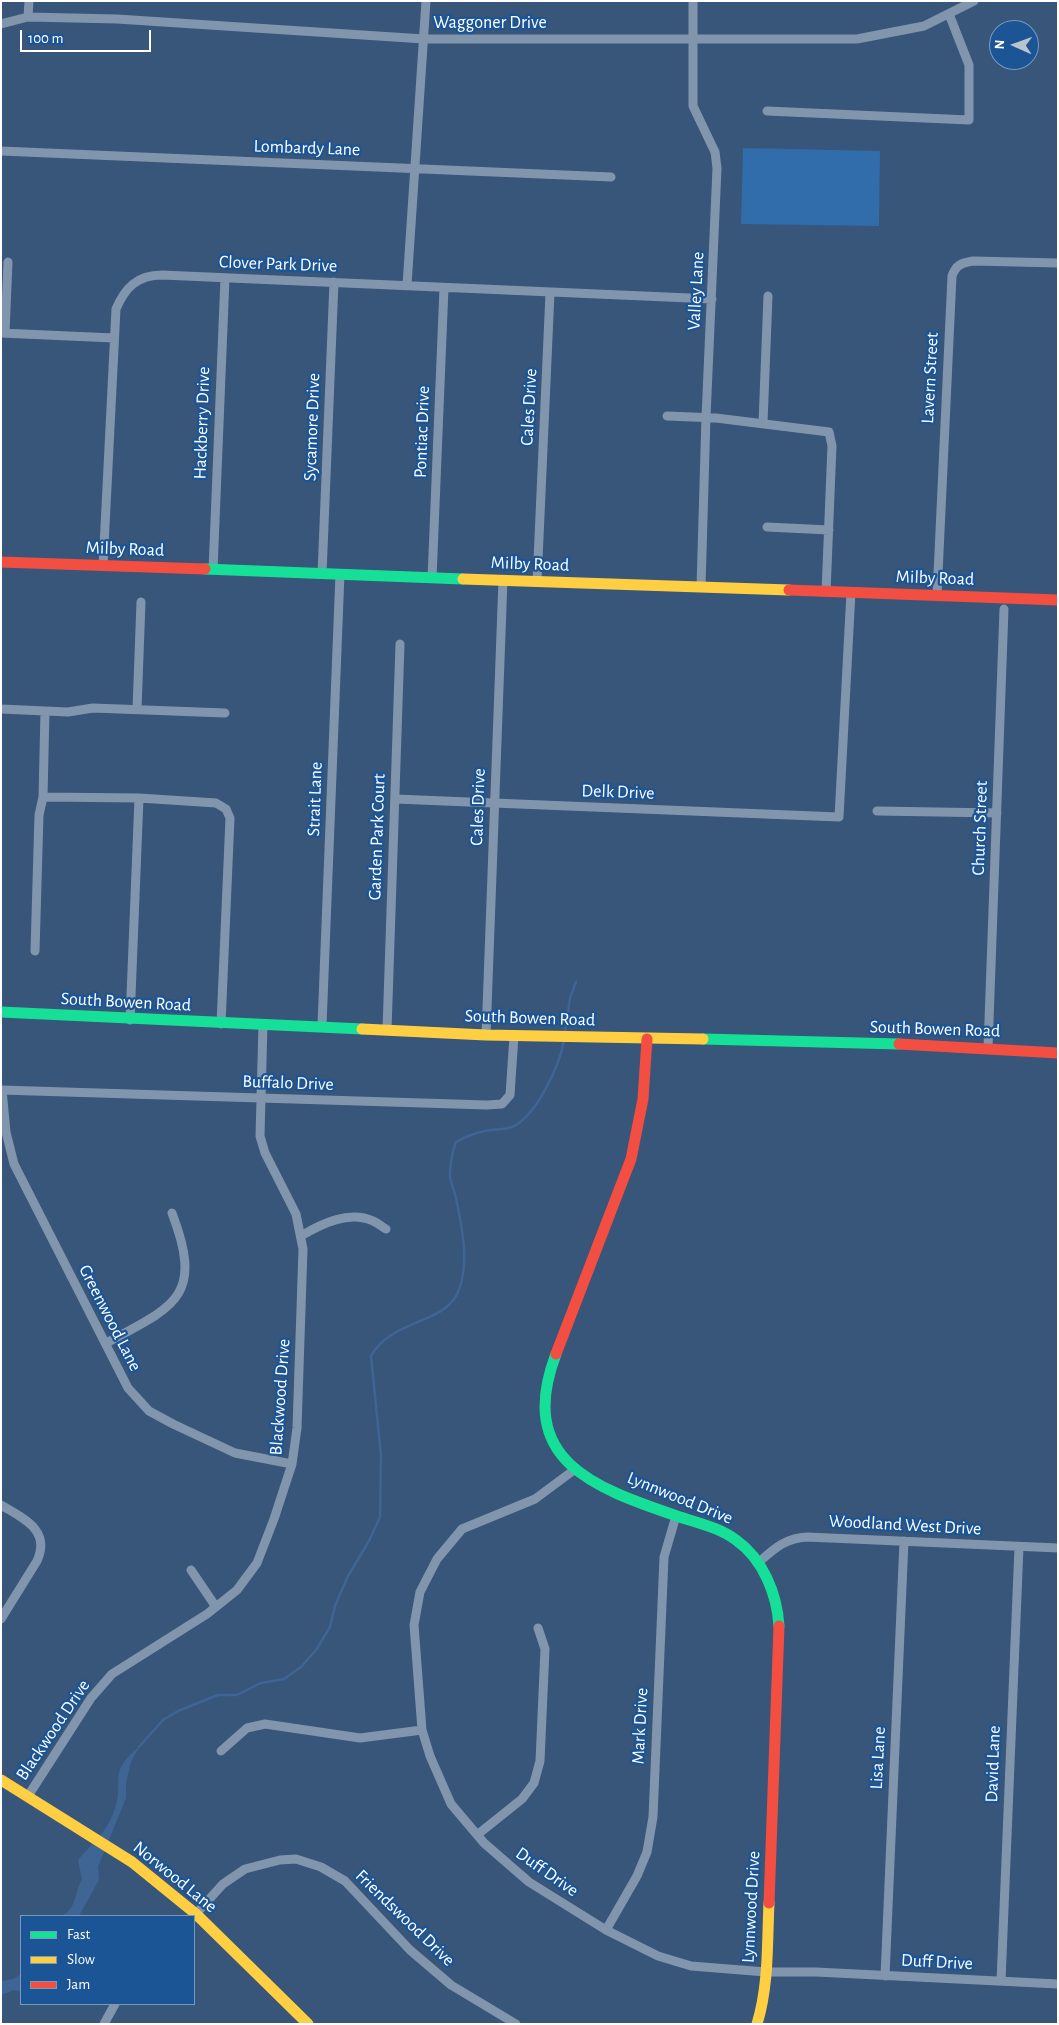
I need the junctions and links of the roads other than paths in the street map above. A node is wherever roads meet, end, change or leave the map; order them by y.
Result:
1 (29, 1) edge
2 (426, 1) edge
3 (693, 1) edge
4 (974, 1) edge
5 (949, 14) junction
6 (28, 17) junction
7 (1, 24) edge
8 (424, 39) junction
9 (692, 39) junction
10 (767, 111) dead end
11 (1, 151) edge
12 (414, 168) junction
13 (611, 176) dead end
14 (8, 262) dead end
15 (1058, 263) edge
16 (225, 278) junction
17 (334, 282) junction
18 (407, 285) junction
19 (444, 288) junction
20 (550, 293) junction
21 (768, 296) dead end
22 (712, 299) junction
23 (3, 333) edge
24 (114, 338) junction
25 (667, 416) dead end
26 (706, 417) junction
27 (762, 423) junction
28 (768, 527) dead end
29 (828, 530) junction
30 (1, 562) edge
31 (103, 566) junction
32 (212, 570) junction
33 (322, 574) junction
34 (340, 574) junction
35 (432, 578) junction
36 (503, 580) junction
37 (537, 582) junction
38 (701, 587) junction
39 (826, 592) junction
40 (851, 592) junction
41 (936, 596) junction
42 (1058, 600) edge
43 (141, 602) dead end
44 (1004, 609) dead end
45 (400, 644) dead end
46 (1, 709) edge
47 (137, 709) junction
48 (45, 711) junction
49 (225, 712) dead end
50 (43, 797) junction
51 (139, 798) junction
52 (394, 799) junction
53 (495, 803) junction
54 (877, 810) dead end
55 (997, 814) junction
56 (35, 951) dead end
57 (1, 1012) edge
58 (130, 1020) junction
59 (221, 1024) junction
60 (263, 1024) junction
61 (322, 1025) junction
62 (387, 1030) junction
63 (486, 1035) junction
64 (514, 1036) junction
65 (647, 1038) junction
66 (988, 1048) junction
67 (1058, 1054) edge
68 (2, 1090) edge
69 (260, 1099) junction
70 (172, 1213) dead end
71 (386, 1229) dead end
72 (301, 1236) junction
73 (106, 1343) junction
74 (292, 1464) junction
75 (574, 1470) junction
76 (1, 1505) edge
77 (676, 1516) junction
78 (904, 1540) junction
79 (1019, 1547) junction
80 (1058, 1548) edge
81 (758, 1562) junction
82 (191, 1570) dead end
83 (216, 1607) junction
84 (1, 1619) edge
85 (538, 1628) dead end
86 (422, 1730) junction
87 (221, 1751) dead end
88 (1, 1780) edge
89 (28, 1796) junction
90 (477, 1835) junction
91 (195, 1915) edge
92 (606, 1930) junction
93 (766, 1972) junction
94 (885, 1976) junction
95 (1001, 1982) junction
96 (1058, 1984) edge
97 (114, 2005) edge
98 (104, 2024) edge
99 (308, 2024) edge
100 (516, 2024) edge
101 (758, 2024) edge

1 - 6 street
2 - 8 street
3 - 9 street, Valley Lane
4 - 5 street, Waggoner Drive
5 - 9 street, Waggoner Drive
5 - 10 street
6 - 7 street, Waggoner Drive
6 - 8 street, Waggoner Drive
8 - 9 street, Waggoner Drive
8 - 12 street
9 - 22 street, Valley Lane
11 - 12 street, Lombardy Lane
12 - 13 street, Lombardy Lane
12 - 18 street
14 - 23 street
15 - 41 street, Lavern Street
16 - 17 street, Clover Park Drive
16 - 24 street, Clover Park Drive
16 - 32 street, Hackberry Drive
17 - 18 street, Clover Park Drive
17 - 33 street, Sycamore Drive
18 - 19 street, Clover Park Drive
19 - 20 street, Clover Park Drive
19 - 35 street, Pontiac Drive
20 - 22 street, Clover Park Drive
20 - 37 street, Cales Drive
21 - 27 street
22 - 26 street, Valley Lane
23 - 24 street
24 - 31 street, Clover Park Drive
25 - 26 street
26 - 27 street
26 - 38 street, Valley Lane
27 - 29 street
28 - 29 street
29 - 39 street
30 - 31 street, Milby Road
31 - 32 street, Milby Road
32 - 33 street, Milby Road
33 - 34 street, Milby Road
34 - 35 street, Milby Road
34 - 61 street, Strait Lane
35 - 36 street, Milby Road
36 - 37 street, Milby Road
36 - 53 street, Cales Drive
37 - 38 street, Milby Road
38 - 39 street, Milby Road
39 - 40 street, Milby Road
40 - 41 street, Milby Road
40 - 53 street, Delk Drive
41 - 42 street, Milby Road
43 - 47 street
44 - 55 street, Church Street
45 - 52 street, Garden Park Court
46 - 48 street
47 - 48 street
47 - 49 street
48 - 50 street
50 - 51 street
50 - 56 street
51 - 58 street
51 - 59 street
52 - 53 street, Delk Drive
52 - 62 street, Garden Park Court
53 - 63 street, Cales Drive
54 - 55 street
55 - 66 street, Church Street
57 - 58 street, South Bowen Road
58 - 59 street, South Bowen Road
59 - 60 street, South Bowen Road
60 - 61 street, South Bowen Road
60 - 69 street, Blackwood Drive
61 - 62 street, South Bowen Road
62 - 63 street, South Bowen Road
63 - 64 street, South Bowen Road
64 - 65 street, South Bowen Road
64 - 69 street, Buffalo Drive
65 - 66 street, South Bowen Road
65 - 75 street, Lynnwood Drive
66 - 67 street, South Bowen Road
68 - 69 street, Buffalo Drive
68 - 73 street, Greenwood Lane
69 - 72 street, Blackwood Drive
70 - 73 street
71 - 72 street
72 - 74 street, Blackwood Drive
73 - 74 street, Greenwood Lane
74 - 83 street, Blackwood Drive
75 - 77 street, Lynnwood Drive
75 - 86 street, Duff Drive
76 - 84 street
77 - 81 street, Lynnwood Drive
77 - 92 street, Mark Drive
78 - 79 street, Woodland West Drive
78 - 81 street, Woodland West Drive
78 - 94 street, Lisa Lane
79 - 80 street, Woodland West Drive
79 - 95 street, David Lane
81 - 93 street, Lynnwood Drive
82 - 83 street
83 - 89 street, Blackwood Drive
85 - 90 street
86 - 87 street
86 - 90 street, Duff Drive
88 - 89 street, Norwood Lane
89 - 91 street, Norwood Lane
90 - 92 street, Duff Drive
91 - 99 street, Norwood Lane
91 - 100 street, Friendswood Drive
92 - 93 street, Duff Drive
93 - 94 street, Duff Drive
93 - 101 street, Lynnwood Drive
94 - 95 street, Duff Drive
95 - 96 street, Duff Drive
97 - 98 street

